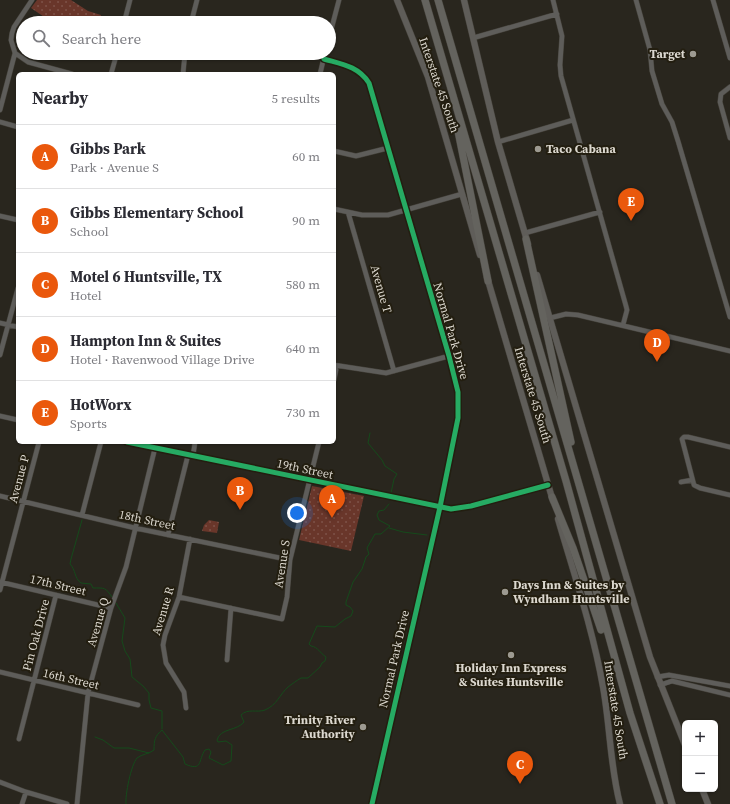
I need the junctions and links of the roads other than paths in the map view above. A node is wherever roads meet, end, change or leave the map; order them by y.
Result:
1 (32, 0) edge
2 (130, 0) edge
3 (197, 0) edge
4 (338, 0) edge
5 (397, 0) edge
6 (425, 0) edge
7 (438, 0) edge
8 (464, 0) edge
9 (553, 0) edge
10 (636, 0) edge
11 (713, 0) edge
12 (557, 14) junction
13 (21, 16) edge
14 (126, 16) edge
15 (193, 16) edge
16 (334, 16) edge
17 (16, 24) edge
18 (474, 38) junction
19 (15, 53) joint
20 (730, 58) edge
21 (25, 60) edge
22 (115, 60) edge
23 (184, 60) edge
24 (324, 60) joint
25 (65, 72) edge
26 (112, 72) edge
27 (183, 72) edge
28 (321, 72) edge
29 (448, 81) junction
30 (730, 87) edge
31 (0, 110) edge
32 (573, 120) junction
33 (0, 122) edge
34 (16, 126) edge
35 (730, 138) edge
36 (498, 142) junction
37 (388, 148) junction
38 (336, 151) edge
39 (462, 194) junction
40 (336, 209) edge
41 (406, 210) junction
42 (348, 212) junction
43 (600, 212) junction
44 (0, 216) edge
45 (16, 220) edge
46 (526, 236) junction
47 (488, 281) junction
48 (16, 295) edge
49 (730, 317) edge
50 (550, 318) junction
51 (0, 322) edge
52 (8, 324) junction
53 (16, 326) edge
54 (623, 326) junction
55 (730, 350) edge
56 (0, 355) edge
57 (449, 356) junction
58 (336, 364) edge
59 (394, 371) junction
60 (0, 416) edge
61 (16, 420) edge
62 (38, 444) edge
63 (100, 444) edge
64 (137, 444) edge
65 (194, 444) edge
66 (319, 444) edge
67 (730, 447) edge
68 (155, 448) junction
69 (190, 456) junction
70 (310, 480) junction
71 (692, 480) junction
72 (578, 481) junction
73 (681, 482) dead end
74 (548, 485) junction
75 (730, 495) edge
76 (0, 496) edge
77 (552, 497) junction
78 (23, 501) junction
79 (440, 506) junction
80 (82, 515) junction
81 (135, 528) junction
82 (168, 535) junction
83 (190, 539) junction
84 (290, 560) junction
85 (1, 583) edge
86 (0, 590) edge
87 (56, 595) junction
88 (179, 597) junction
89 (111, 608) junction
90 (231, 608) junction
91 (227, 660) dead end
92 (0, 672) edge
93 (657, 677) junction
94 (34, 680) junction
95 (660, 685) junction
96 (730, 686) edge
97 (88, 693) junction
98 (730, 695) edge
99 (138, 705) dead end
100 (186, 708) dead end
101 (630, 713) junction
102 (682, 738) edge
103 (19, 739) dead end
104 (0, 782) edge
105 (26, 792) junction
106 (703, 792) edge
107 (22, 804) edge
108 (68, 804) edge
109 (76, 804) edge
110 (372, 804) edge
111 (620, 804) edge
112 (660, 804) edge
113 (672, 804) edge
114 (708, 804) edge

1 - 13 street
2 - 14 street
3 - 15 street
4 - 16 street
5 - 39 main road, Interstate 45 South
6 - 29 highway
7 - 72 highway
8 - 18 main road
9 - 12 street
10 - 49 street
11 - 20 street
12 - 18 street
12 - 32 street
17 - 19 street
18 - 36 main road
19 - 31 street
21 - 25 street
22 - 26 street
23 - 27 street
24 - 28 street
24 - 37 street, Normal Park Drive
29 - 47 highway
29 - 101 highway
30 - 35 street
32 - 36 street
32 - 43 street
33 - 34 street
36 - 46 main road
37 - 38 street
37 - 41 street, Normal Park Drive
39 - 41 street
39 - 47 main road, Interstate 45 South
40 - 42 street
41 - 42 street
41 - 57 street, Normal Park Drive
42 - 59 street, Avenue T
43 - 46 street
43 - 54 street
44 - 45 street
46 - 50 main road
46 - 72 highway
47 - 74 main road, Interstate 45 South
48 - 52 street
50 - 54 street
50 - 93 main road
51 - 52 street
52 - 53 street
52 - 56 street
54 - 55 street
57 - 59 street
57 - 79 street, Normal Park Drive
58 - 59 street
60 - 61 street
62 - 78 street, Avenue P
63 - 80 street
64 - 68 street, 19th Street
65 - 69 street
66 - 70 street, Avenue S
67 - 71 street
68 - 69 street, 19th Street
68 - 81 street, Avenue Q
69 - 70 street, 19th Street
69 - 82 street
70 - 79 street, 19th Street
70 - 84 street, Avenue S
71 - 73 street
71 - 75 street
72 - 113 highway
74 - 77 main road, Interstate 45 South
74 - 79 street, 19th Street
76 - 78 street, 18th Street
77 - 101 highway
77 - 111 main road, Interstate 45 South
78 - 80 street, 18th Street
78 - 85 street, Avenue P
79 - 110 street, Normal Park Drive
80 - 81 street, 18th Street
81 - 82 street, 18th Street
81 - 89 street, Avenue Q
82 - 83 street, 18th Street
83 - 84 street, 18th Street
83 - 88 street, Avenue R
84 - 90 street, Avenue S
85 - 86 street, Avenue P
85 - 87 street, 17th Street
87 - 89 street, 17th Street
87 - 94 street, Pin Oak Drive
88 - 90 street
88 - 100 street, Avenue R
89 - 97 street, Avenue Q
90 - 91 street
92 - 94 street, 16th Street
93 - 95 main road
93 - 96 street
94 - 97 street, 16th Street
94 - 103 street, Pin Oak Drive
95 - 98 street
95 - 102 main road
97 - 99 street, 16th Street
97 - 109 street, Avenue Q
101 - 112 highway
104 - 105 street
105 - 107 street
105 - 108 street
106 - 114 main road

